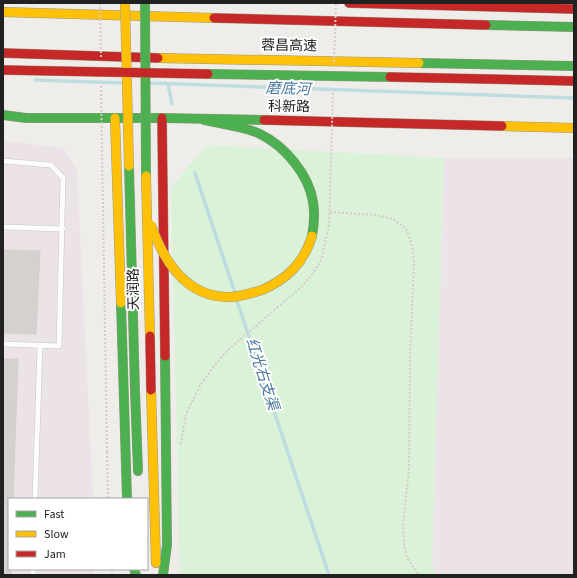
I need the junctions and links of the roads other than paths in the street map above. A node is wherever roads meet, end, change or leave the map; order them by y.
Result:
1 (125, 3) edge
2 (145, 3) edge
3 (349, 3) edge
4 (3, 8) edge
5 (574, 9) edge
6 (3, 12) edge
7 (35, 13) junction
8 (574, 26) edge
9 (3, 53) edge
10 (430, 63) junction
11 (574, 66) edge
12 (3, 70) edge
13 (574, 81) edge
14 (574, 86) edge
15 (3, 115) edge
16 (115, 118) junction
17 (162, 118) junction
18 (204, 120) junction
19 (574, 128) edge
20 (3, 161) edge
21 (146, 209) junction
22 (3, 227) edge
23 (63, 229) junction
24 (3, 344) edge
25 (40, 346) junction
26 (138, 484) dead end
27 (35, 498) edge
28 (127, 498) edge
29 (156, 575) edge
30 (163, 575) edge

1 - 26 main road, 天润路, bridge
2 - 21 main road, 天润路, bridge
3 - 5 main road
4 - 7 main road
6 - 7 main road, 蓉昌高速
7 - 8 main road, 蓉昌高速
9 - 10 main road, 蓉昌高速
10 - 11 main road, 蓉昌高速
10 - 14 main road
12 - 13 main road, bridge
15 - 16 main road, 科新路
16 - 17 main road, 科新路
16 - 28 main road
17 - 18 main road, 科新路
17 - 30 main road
18 - 19 main road, 科新路
18 - 21 main road, bridge
20 - 23 lane
21 - 29 main road, 天润路, bridge
22 - 23 lane
23 - 25 lane
24 - 25 lane
25 - 27 lane

